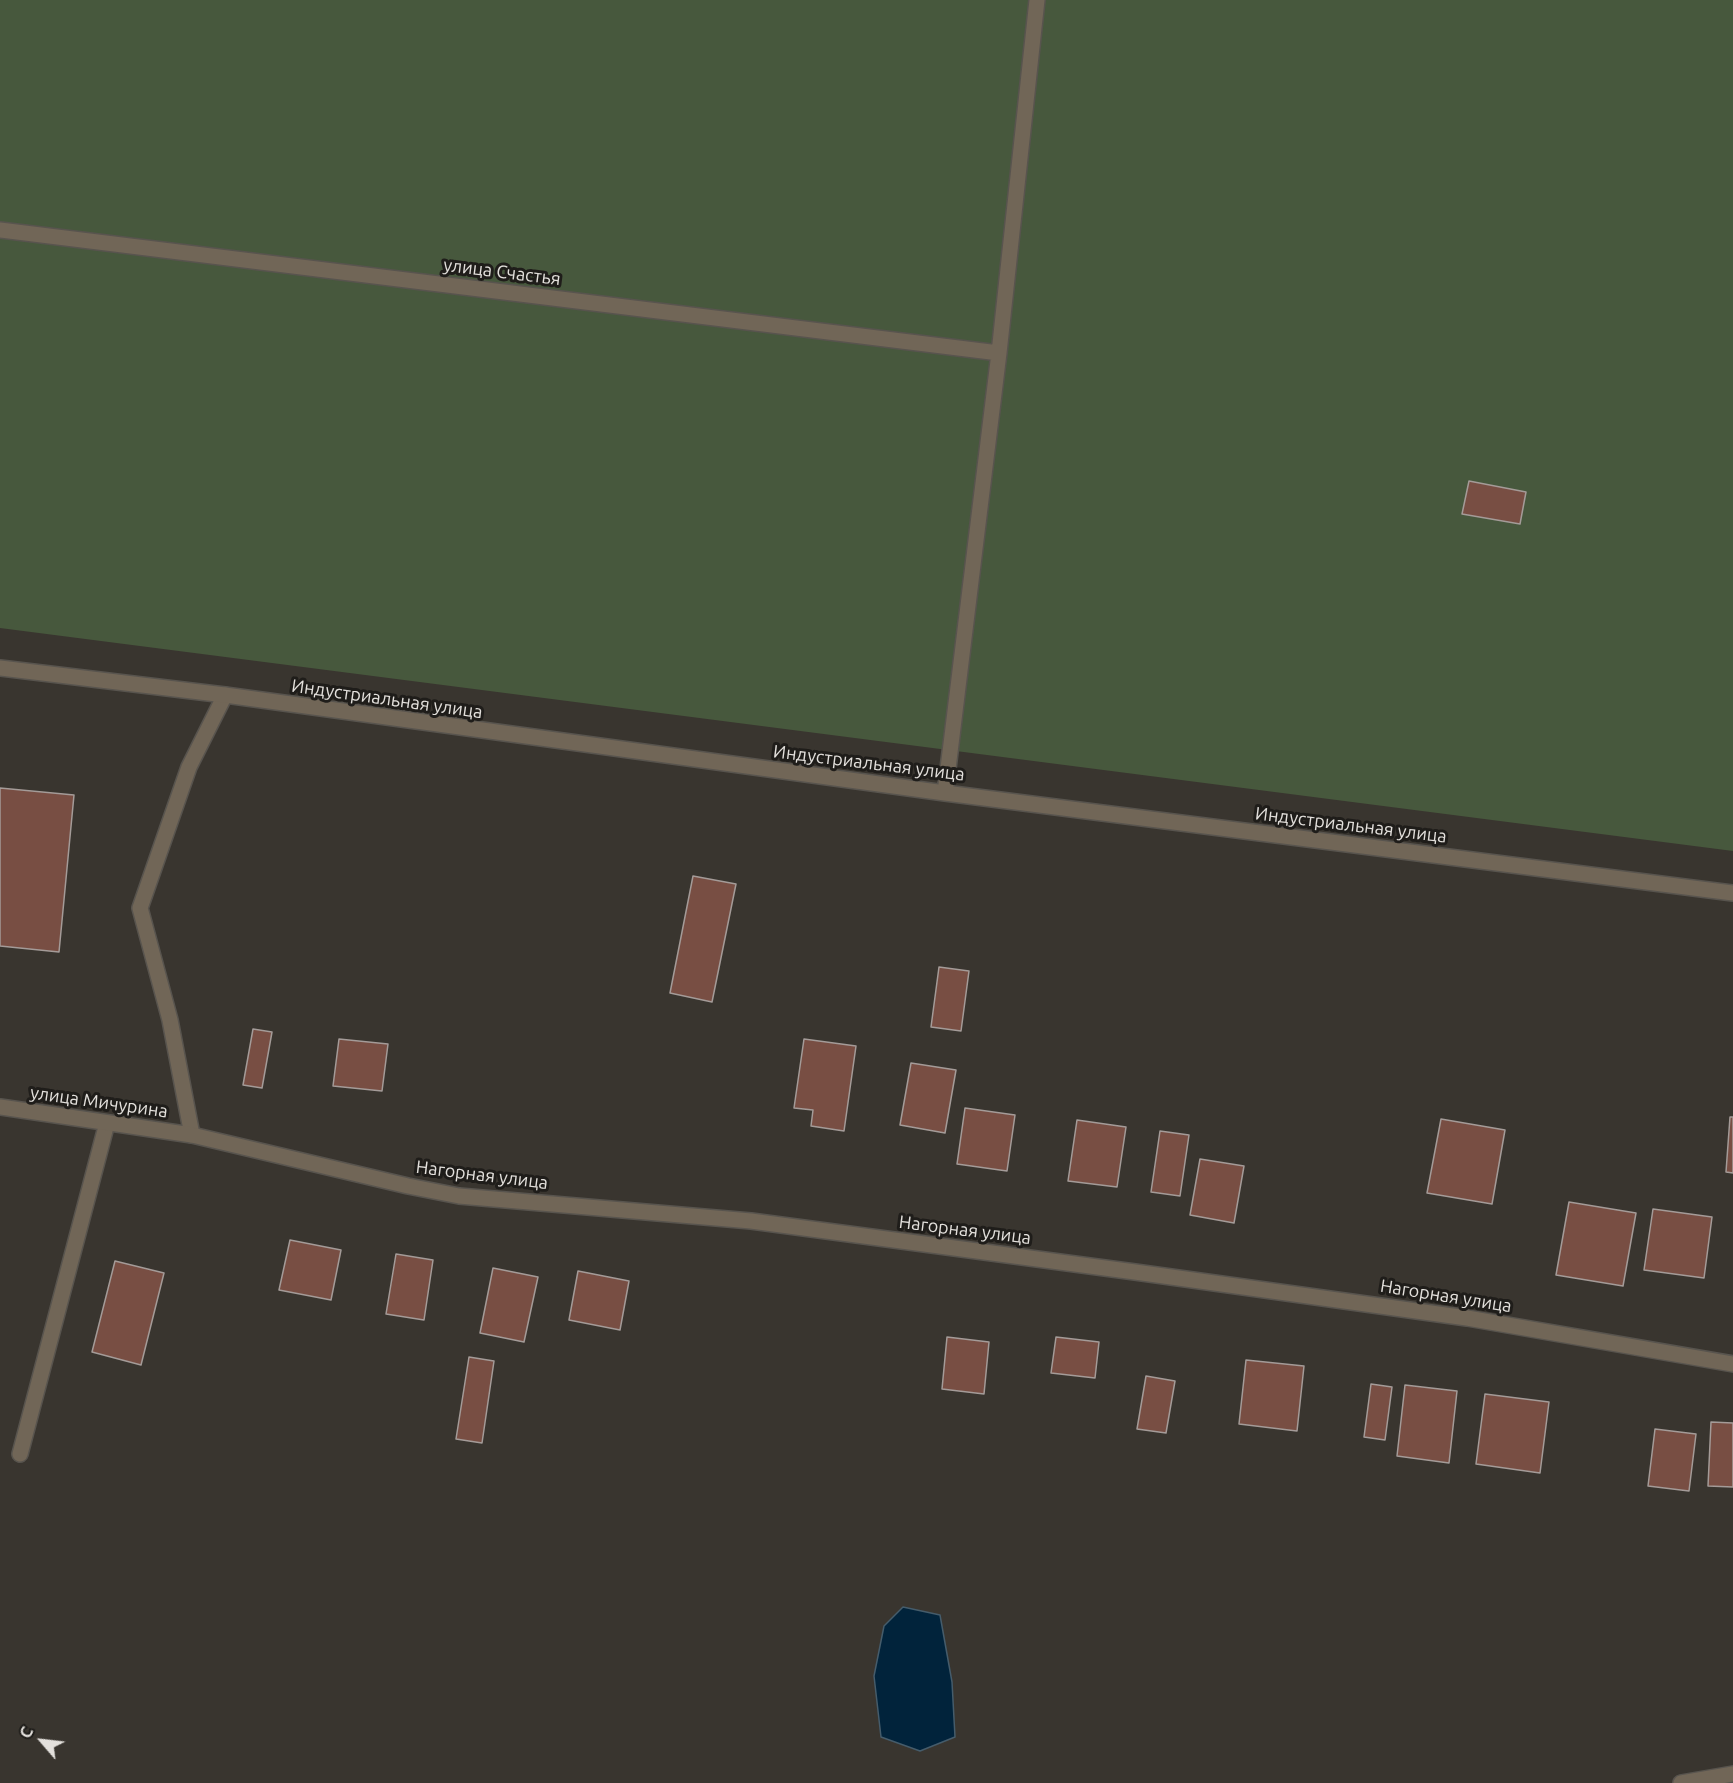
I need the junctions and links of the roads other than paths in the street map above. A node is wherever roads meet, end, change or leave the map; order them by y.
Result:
1 (1037, 0) edge
2 (0, 230) edge
3 (999, 352) junction
4 (0, 668) edge
5 (225, 696) junction
6 (945, 793) junction
7 (1733, 893) edge
8 (0, 1107) edge
9 (107, 1123) junction
10 (192, 1135) junction
11 (1733, 1364) edge
12 (20, 1454) dead end
13 (1733, 1773) edge
14 (1681, 1783) edge

1 - 3 street
2 - 3 street, улица Счастья
3 - 6 street
4 - 5 street, Индустриальная улица
5 - 6 street, Индустриальная улица
5 - 10 street
6 - 7 street, Индустриальная улица
8 - 9 street, улица Мичурина
9 - 10 street, улица Мичурина
9 - 12 street
10 - 11 street, Нагорная улица
13 - 14 street

